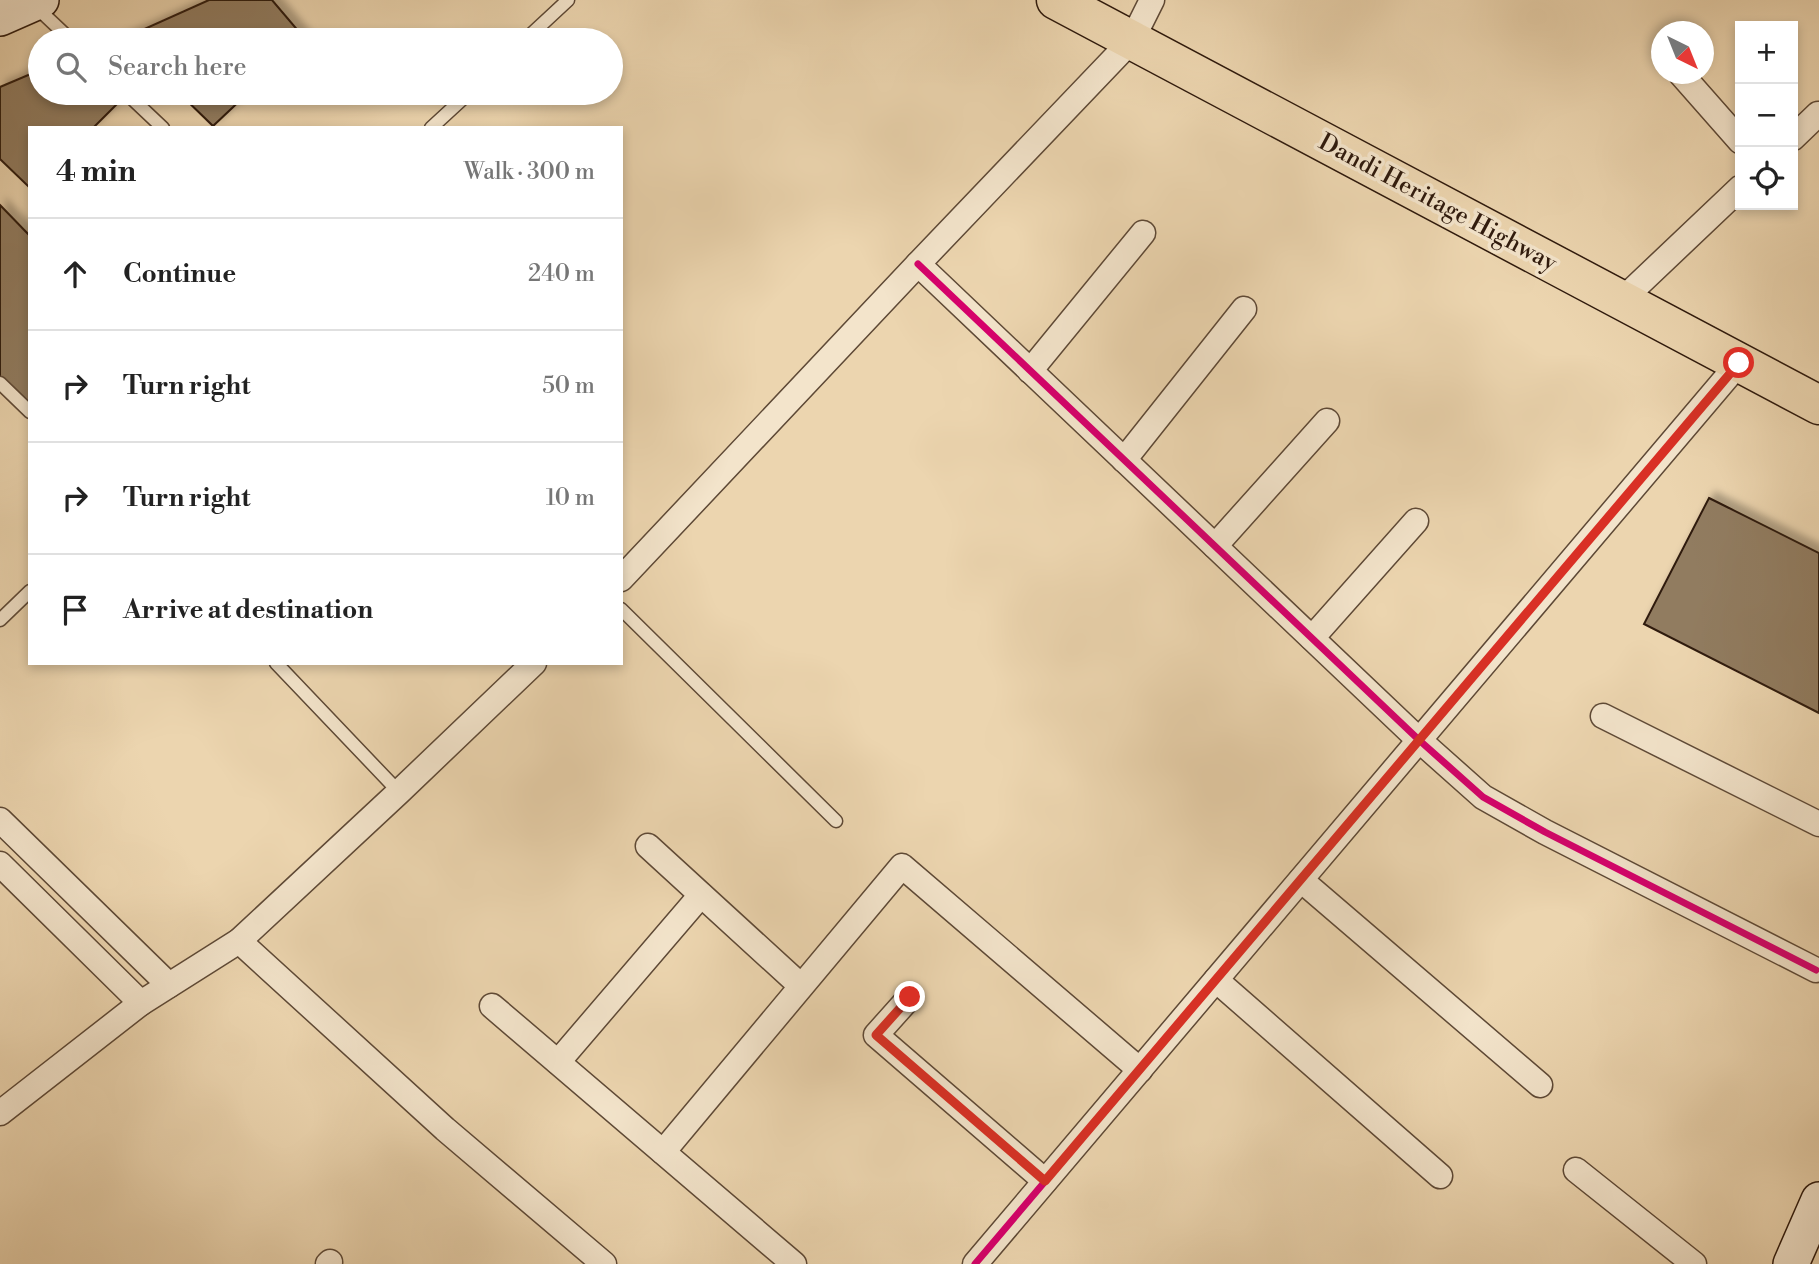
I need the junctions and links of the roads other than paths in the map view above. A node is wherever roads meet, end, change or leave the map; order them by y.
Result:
1 (568, 0) edge
2 (1056, 0) edge
3 (1152, 0) edge
4 (36, 2) edge
5 (0, 18) edge
6 (60, 28) edge
7 (538, 28) edge
8 (1132, 40) junction
9 (1690, 84) edge
10 (139, 105) edge
11 (456, 105) edge
12 (1818, 114) edge
13 (161, 126) edge
14 (433, 126) edge
15 (1798, 133) edge
16 (1735, 135) edge
17 (1735, 193) edge
18 (1143, 233) dead end
19 (918, 264) junction
20 (1622, 300) junction
21 (1244, 309) dead end
22 (1739, 363) junction
23 (1030, 371) junction
24 (0, 383) edge
25 (1819, 405) edge
26 (28, 410) edge
27 (1327, 422) dead end
28 (1124, 460) junction
29 (1416, 521) dead end
30 (1215, 546) junction
31 (623, 577) edge
32 (28, 593) edge
33 (623, 611) edge
34 (0, 620) edge
35 (1312, 638) junction
36 (278, 665) edge
37 (532, 665) edge
38 (1603, 716) dead end
39 (1419, 740) junction
40 (399, 792) junction
41 (0, 820) edge
42 (836, 821) dead end
43 (1819, 824) edge
44 (648, 846) dead end
45 (0, 863) edge
46 (1301, 880) junction
47 (701, 895) junction
48 (239, 941) junction
49 (1816, 970) dead end
50 (1216, 980) junction
51 (169, 985) junction
52 (801, 986) junction
53 (910, 997) dead end
54 (141, 1003) junction
55 (492, 1006) dead end
56 (558, 1062) junction
57 (1140, 1070) junction
58 (1539, 1085) dead end
59 (0, 1113) edge
60 (663, 1152) junction
61 (1576, 1170) dead end
62 (1440, 1176) dead end
63 (1045, 1181) junction
64 (1819, 1200) edge
65 (604, 1264) edge
66 (794, 1264) edge
67 (975, 1264) edge
68 (1694, 1264) edge
69 (1791, 1264) edge

1 - 7 lane
2 - 8 highway, Dandi Heritage Highway
3 - 8 street
4 - 5 street
4 - 6 lane
8 - 19 street
8 - 20 highway, Dandi Heritage Highway
9 - 16 street
10 - 13 lane
11 - 14 lane
12 - 15 street
17 - 20 street
18 - 23 street
19 - 23 street
19 - 31 street
20 - 22 highway, Dandi Heritage Highway
21 - 28 street
22 - 25 highway, Dandi Heritage Highway
22 - 39 street
23 - 28 street
24 - 26 lane
27 - 30 street
28 - 30 street
29 - 35 street
30 - 35 street
32 - 34 lane
33 - 42 lane
35 - 39 street
36 - 40 lane
37 - 40 street
38 - 43 street
39 - 46 street
39 - 49 street
40 - 48 street
41 - 51 street
44 - 47 street
45 - 54 street
46 - 50 street
46 - 58 street
47 - 52 street
47 - 56 street
48 - 51 street
48 - 65 street
50 - 57 street
50 - 62 street
51 - 54 street
52 - 57 street
52 - 60 street
53 - 63 street
54 - 59 street
55 - 56 street
56 - 60 street
57 - 63 street
60 - 66 street
61 - 68 street
63 - 67 street
64 - 69 street

